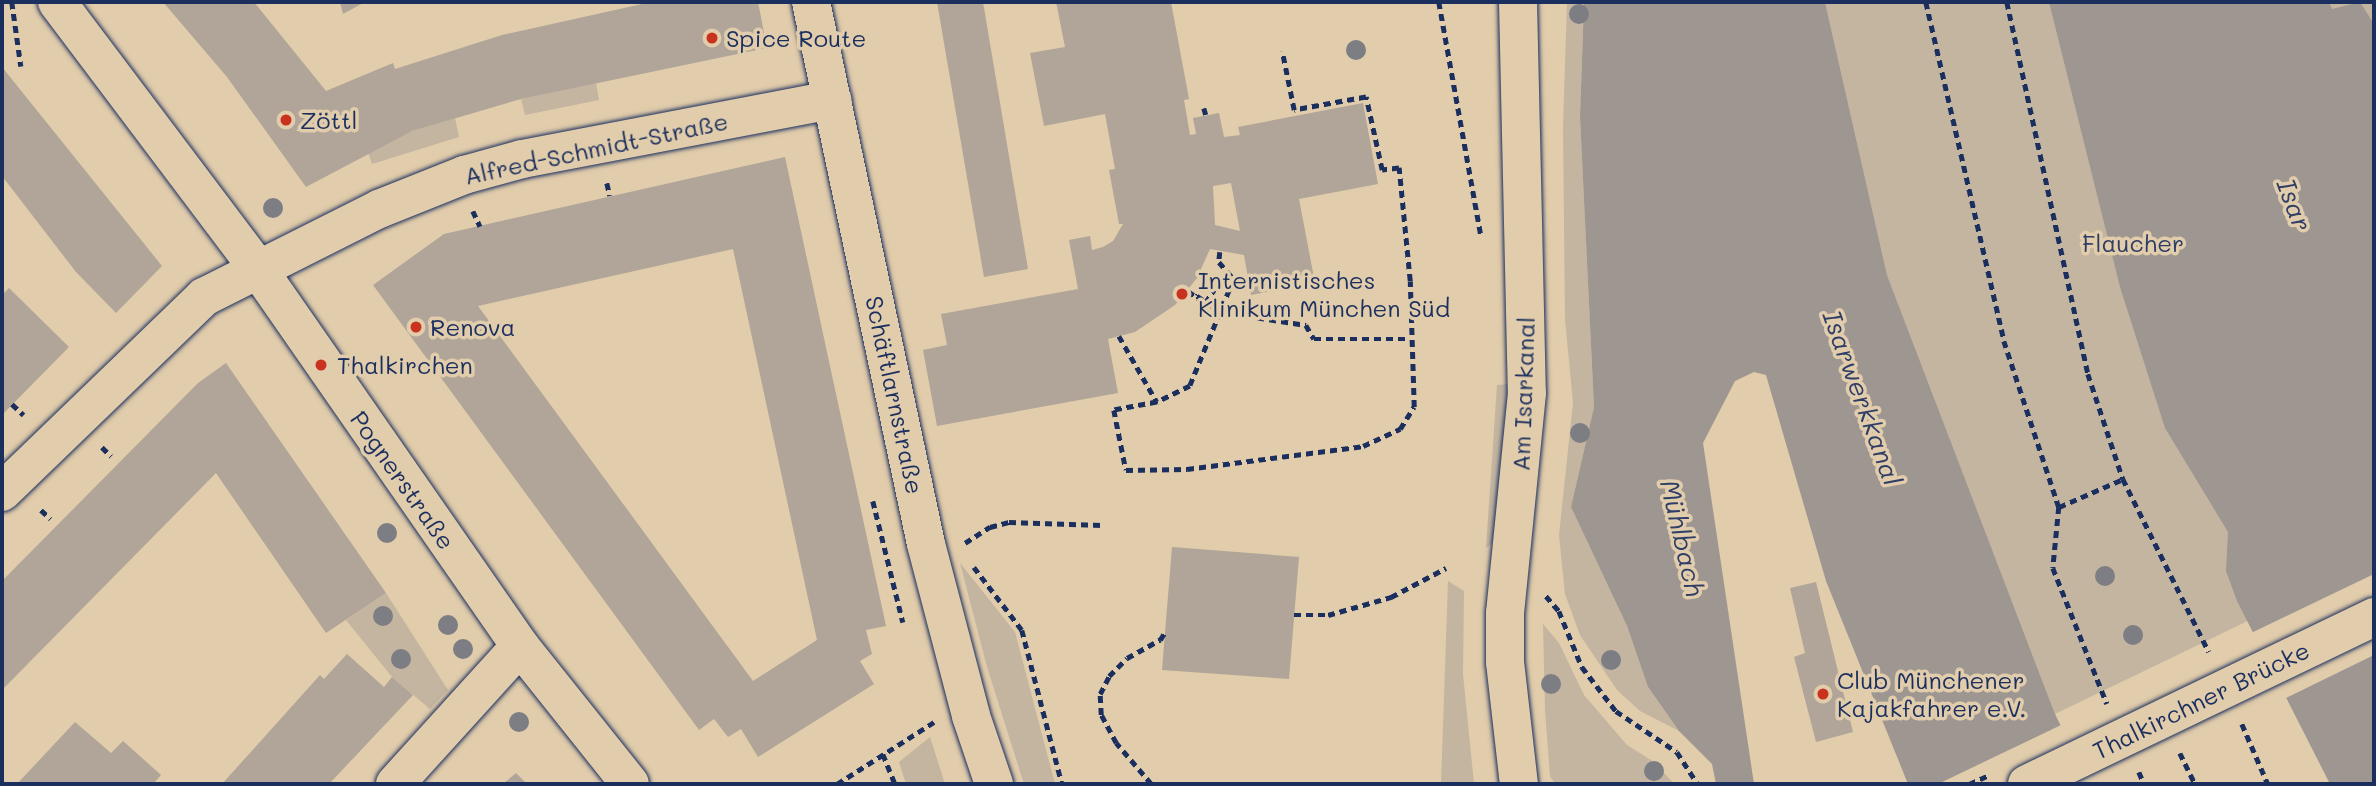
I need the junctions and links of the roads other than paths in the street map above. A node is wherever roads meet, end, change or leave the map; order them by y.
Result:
1 (57, 2) edge
2 (811, 2) edge
3 (1518, 2) edge
4 (832, 100) junction
5 (258, 269) junction
6 (2, 492) edge
7 (2374, 617) edge
8 (520, 646) junction
9 (395, 784) edge
10 (631, 784) edge
11 (994, 784) edge
12 (1519, 784) edge
13 (2027, 784) edge

1 - 5 street, Pognerstraße
2 - 4 street, Schäftlarnstraße
3 - 12 street, Am Isarkanal
4 - 5 street, Alfred-Schmidt-Straße
4 - 11 street, Schäftlarnstraße
5 - 6 street, Alfred-Schmidt-Straße
5 - 8 street, Pognerstraße
7 - 13 street, Thalkirchner Brücke, bridge
8 - 9 street
8 - 10 street, Pognerstraße

